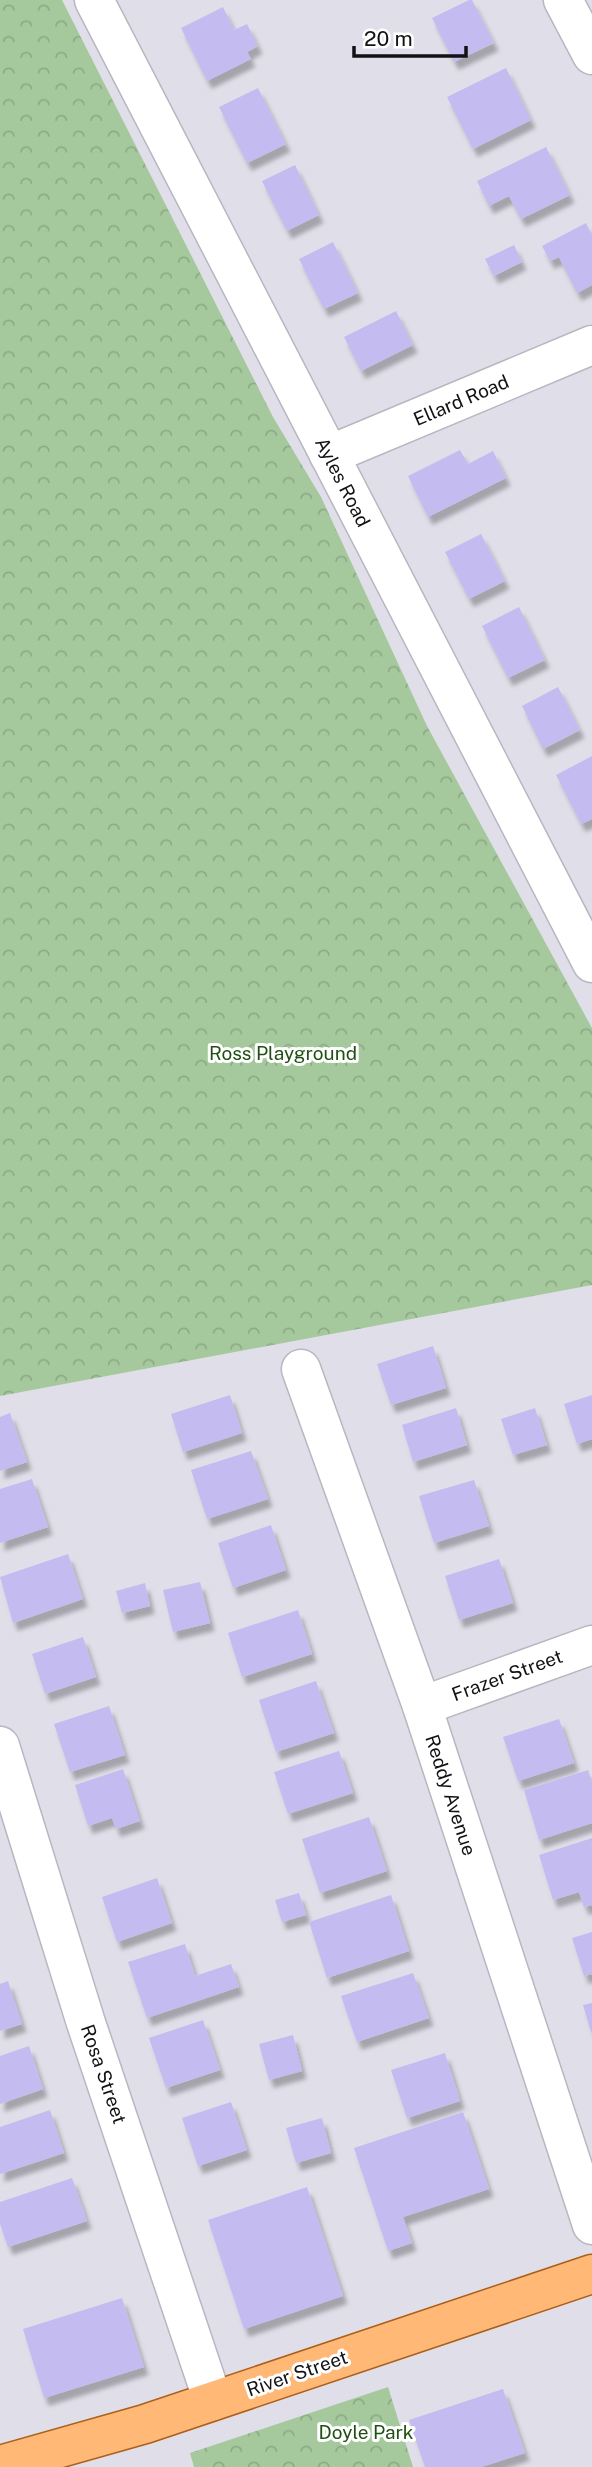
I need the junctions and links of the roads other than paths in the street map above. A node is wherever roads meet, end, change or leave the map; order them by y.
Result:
1 (94, 0) edge
2 (563, 0) edge
3 (592, 55) edge
4 (592, 345) edge
5 (329, 455) junction
6 (592, 963) edge
7 (301, 1369) dead end
8 (592, 1645) edge
9 (422, 1706) junction
10 (0, 1746) edge
11 (592, 2225) edge
12 (592, 2274) edge
13 (213, 2401) junction
14 (5, 2465) edge

1 - 5 street, Ayles Road
2 - 3 street
4 - 5 street, Ellard Road
5 - 6 street, Ayles Road
7 - 9 street, Reddy Avenue
8 - 9 street, Frazer Street
9 - 11 street, Reddy Avenue
10 - 13 street, Rosa Street
12 - 13 main road, River Street
13 - 14 main road, River Street

